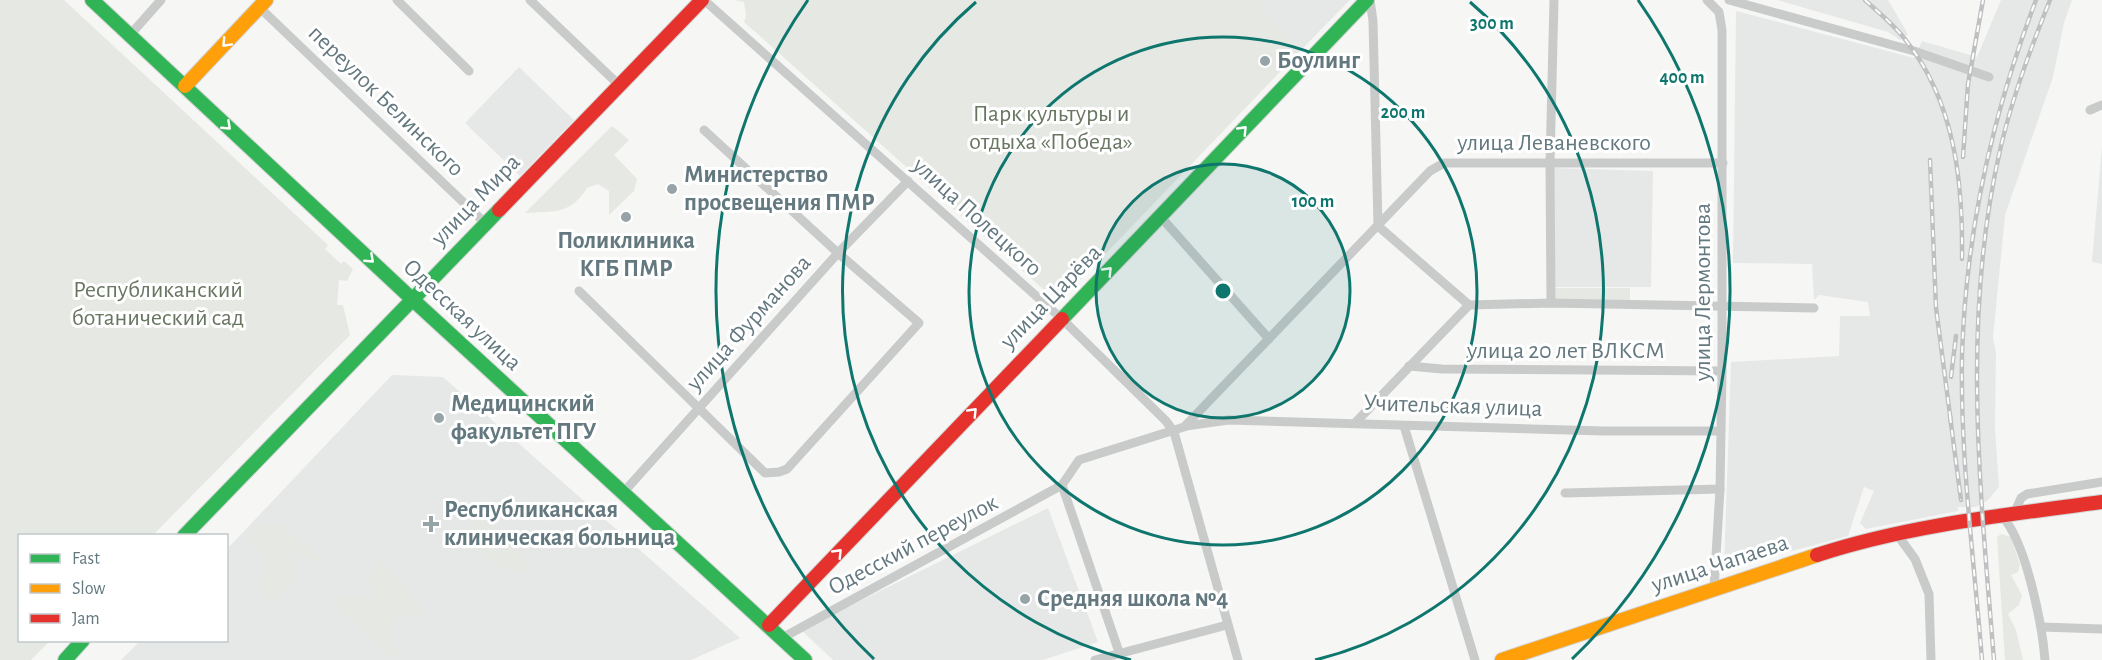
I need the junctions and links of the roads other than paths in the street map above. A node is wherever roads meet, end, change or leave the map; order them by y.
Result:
1 (92, 0) edge
2 (161, 0) edge
3 (397, 0) edge
4 (530, 0) edge
5 (703, 0) edge
6 (1369, 0) edge
7 (1554, 0) edge
8 (1707, 0) edge
9 (1729, 0) edge
10 (263, 4) edge
11 (130, 35) junction
12 (469, 71) dead end
13 (1989, 77) dead end
14 (619, 85) junction
15 (185, 86) junction
16 (2102, 105) edge
17 (2090, 110) dead end
18 (704, 130) dead end
19 (1723, 162) junction
20 (1550, 164) junction
21 (908, 181) junction
22 (1160, 216) junction
23 (485, 223) junction
24 (1378, 226) junction
25 (838, 253) junction
26 (579, 291) dead end
27 (412, 299) junction
28 (1551, 303) junction
29 (1469, 305) junction
30 (1723, 306) junction
31 (1814, 309) dead end
32 (1062, 319) junction
33 (1269, 339) junction
34 (1409, 366) junction
35 (1722, 371) junction
36 (698, 408) junction
37 (1356, 422) junction
38 (1404, 426) junction
39 (1184, 427) junction
40 (1721, 431) junction
41 (1173, 432) junction
42 (2102, 482) edge
43 (1062, 485) junction
44 (1720, 489) junction
45 (1565, 493) dead end
46 (622, 494) junction
47 (2102, 501) edge
48 (2008, 515) junction
49 (1896, 533) junction
50 (186, 534) edge
51 (1714, 589) junction
52 (769, 625) junction
53 (1227, 625) junction
54 (2041, 627) junction
55 (2102, 629) edge
56 (782, 638) junction
57 (81, 642) edge
58 (1119, 652) junction
59 (64, 660) edge
60 (805, 660) edge
61 (1095, 660) edge
62 (1238, 660) edge
63 (1475, 660) edge
64 (1502, 660) edge
65 (1931, 660) edge
66 (2045, 660) edge

1 - 11 main road, Одесская улица
2 - 11 street
3 - 12 street
4 - 14 street
5 - 14 main road, улица Мира
5 - 21 street, улица Полецкого
22 -> 6 main road, улица Царёва
6 - 24 street
7 - 20 street
8 - 19 street, улица Лермонтова
9 - 13 street
10 -> 15 main road
10 - 23 street, переулок Белинского
11 - 15 main road, Одесская улица
14 - 23 main road, улица Мира
15 -> 27 main road, Одесская улица
16 - 17 street
18 - 25 street
19 - 20 street, улица Леваневского
19 - 30 street, улица Лермонтова
20 - 24 street, улица Леваневского
20 - 28 street
21 - 25 street, улица Фурманова
21 - 32 street, улица Полецкого
32 -> 22 main road, улица Царёва
22 - 33 street
23 - 27 main road, улица Мира
24 - 29 street
24 - 33 street, улица Леваневского
25 - 36 street, улица Фурманова
25 - 36 street
26 - 36 street
27 - 46 main road, Одесская улица
27 - 50 main road, улица Мира
28 - 29 street
28 - 30 street
29 - 34 street
30 - 31 street
30 - 35 street, улица Лермонтова
32 - 41 street, улица Полецкого
52 -> 32 main road, улица Царёва
33 - 39 street, улица Леваневского
34 - 35 street, улица 20 лет ВЛКСМ
34 - 37 street
35 - 40 street, улица Лермонтова
36 - 46 street, улица Фурманова
37 - 38 street, Учительская улица
37 - 39 street, Учительская улица
38 - 40 street, Учительская улица
38 - 63 street
39 - 41 street, улица Леваневского
40 - 44 street, улица Лермонтова
41 - 43 street
41 - 53 street, улица Полецкого
42 - 48 street
43 - 56 street, Одесский переулок
43 - 58 street
44 - 45 street
44 - 51 street, улица Лермонтова
46 - 52 main road, Одесская улица
47 - 48 main road, улица Чапаева
48 - 49 main road, улица Чапаева
48 - 54 street
49 - 51 main road, улица Чапаева
49 - 65 street
51 - 64 main road, улица Чапаева
52 - 56 main road, Одесская улица
53 - 58 street
53 - 62 street, улица Полецкого
54 - 55 street
54 - 66 street
56 - 60 main road, Одесская улица
57 - 59 main road
58 - 61 street

